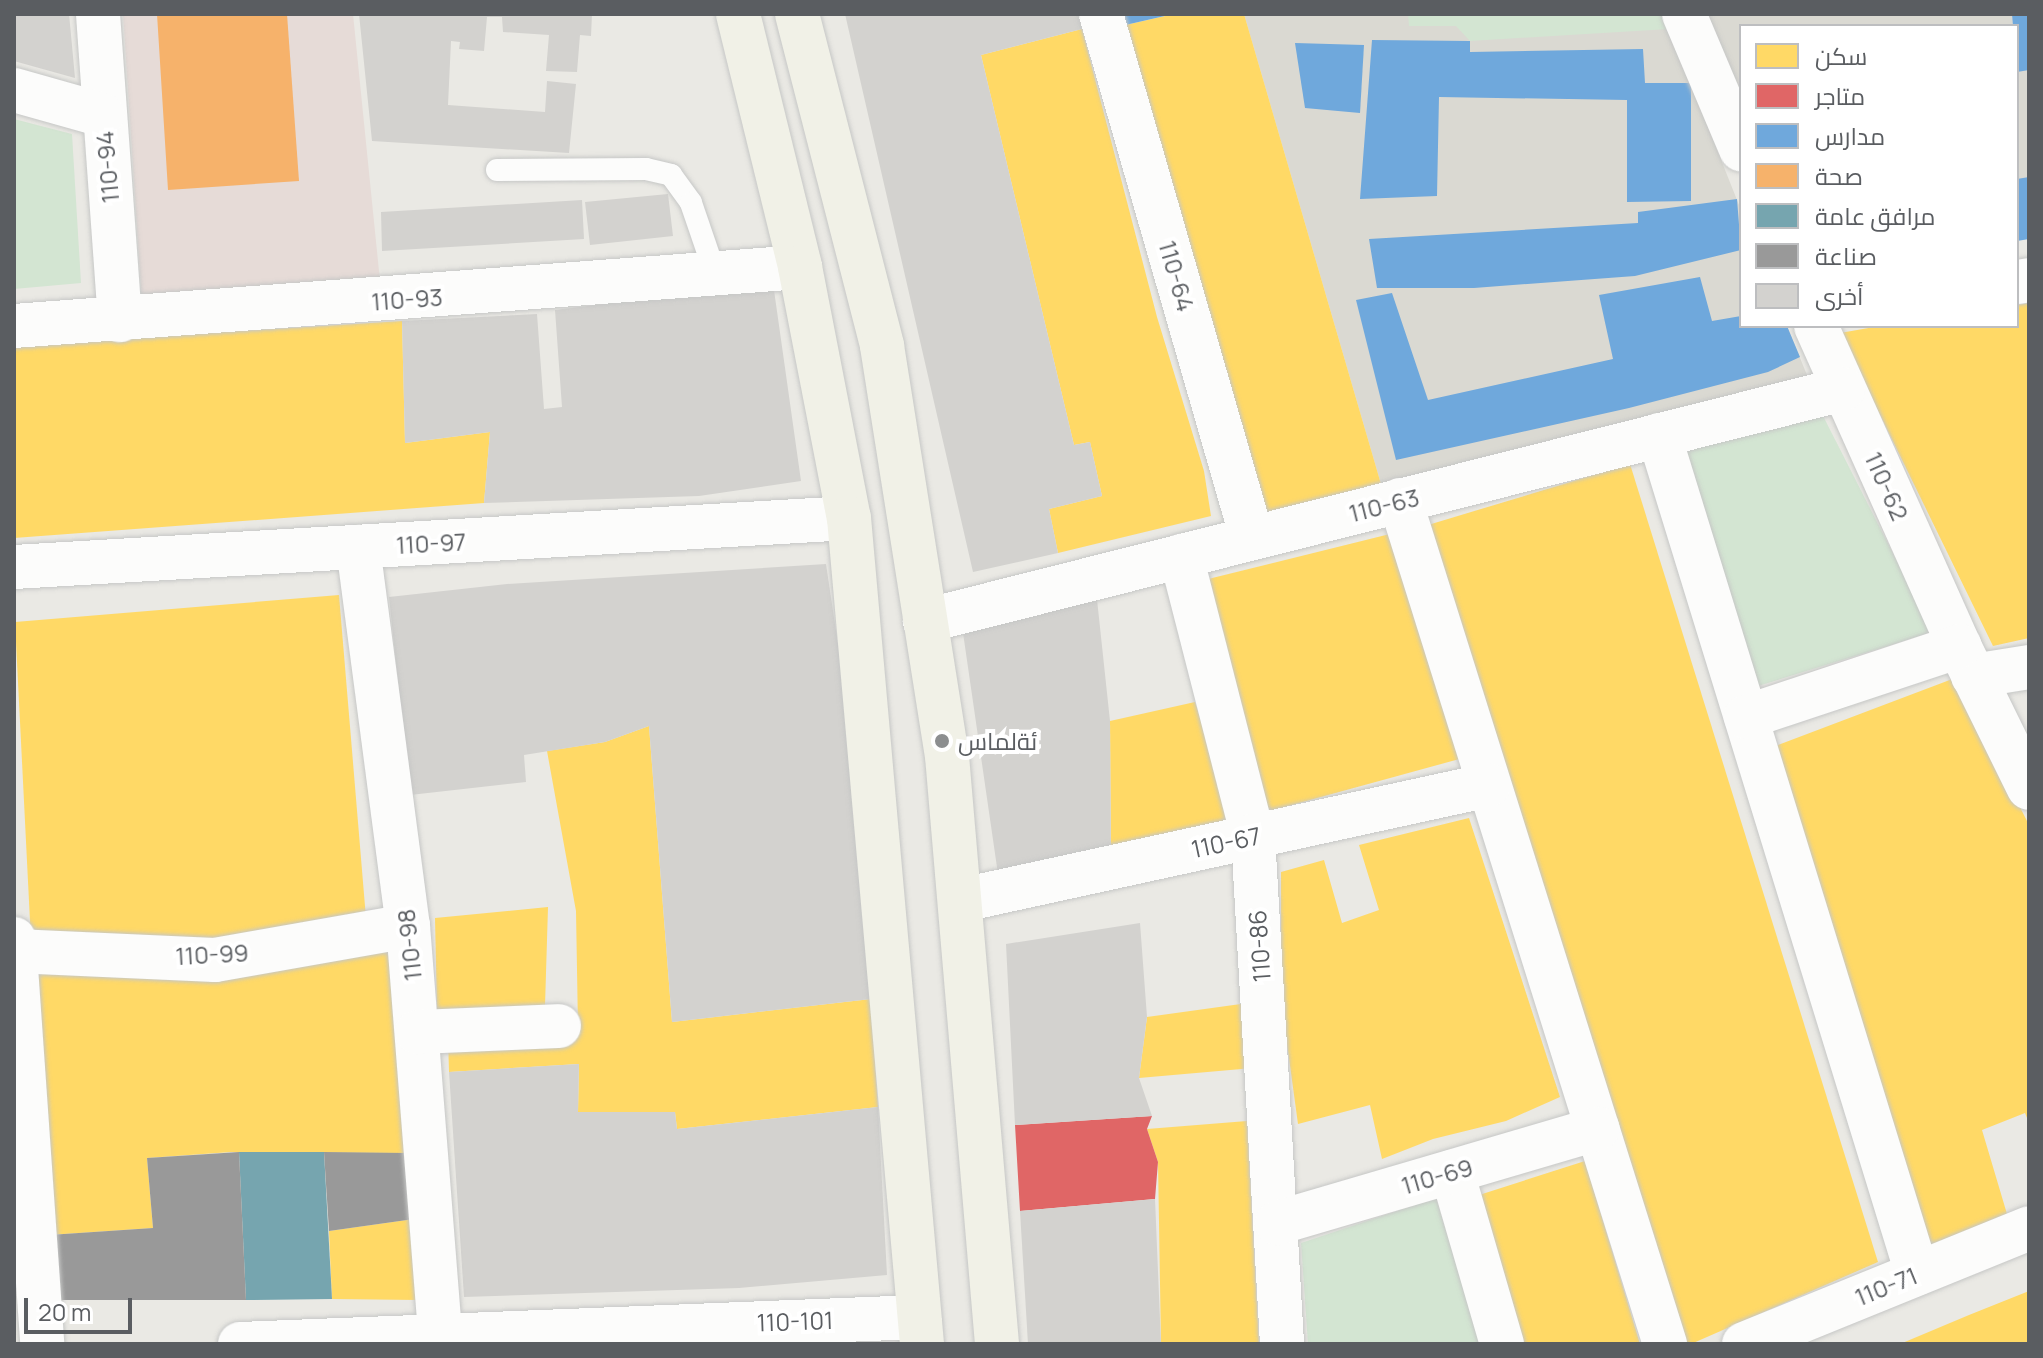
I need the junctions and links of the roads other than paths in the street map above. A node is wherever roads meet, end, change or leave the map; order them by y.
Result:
1 (98, 14) edge
2 (738, 14) edge
3 (797, 14) edge
4 (1101, 14) edge
5 (1684, 14) edge
6 (14, 90) edge
7 (103, 115) junction
8 (1739, 144) edge
9 (497, 170) dead end
10 (800, 267) junction
11 (716, 276) junction
12 (120, 320) junction
13 (14, 326) edge
14 (1817, 328) edge
15 (1843, 389) junction
16 (1659, 435) junction
17 (1400, 500) junction
18 (849, 518) junction
19 (1252, 538) junction
20 (358, 547) junction
21 (1181, 556) junction
22 (14, 567) edge
23 (925, 621) junction
24 (1966, 661) junction
25 (2029, 667) edge
26 (1746, 717) junction
27 (1489, 785) junction
28 (2029, 788) edge
29 (1253, 836) junction
30 (962, 900) junction
31 (408, 926) junction
32 (14, 939) edge
33 (15, 951) edge
34 (559, 1026) dead end
35 (417, 1032) junction
36 (1597, 1129) junction
37 (1452, 1172) junction
38 (1277, 1223) junction
39 (2029, 1228) edge
40 (1917, 1273) junction
41 (920, 1330) edge
42 (440, 1340) edge
43 (42, 1344) edge
44 (240, 1344) edge
45 (997, 1344) edge
46 (1282, 1344) edge
47 (1502, 1344) edge
48 (1665, 1344) edge
49 (1744, 1344) edge

1 - 7 street, 110-94
2 - 10 main road
3 - 23 main road
4 - 19 street, 110-64
5 - 8 street
6 - 7 street
7 - 12 street, 110-94
9 - 11 lane
10 - 11 street, 110-93
10 - 18 main road
11 - 12 street, 110-93
12 - 13 street, 110-93
14 - 15 street, 110-62
15 - 16 street, 110-63
15 - 24 street, 110-62
16 - 17 street, 110-63
16 - 26 street
17 - 19 street, 110-63
17 - 27 street
18 - 20 street, 110-97
18 - 41 main road
19 - 21 street, 110-63
20 - 22 street, 110-97
20 - 31 street, 110-98
21 - 23 street, 110-63
21 - 29 street, 110-86
23 - 30 main road
24 - 25 street
24 - 26 street
24 - 28 street, 110-62
26 - 40 street
27 - 29 street, 110-67
27 - 36 street
29 - 30 street, 110-67
29 - 38 street, 110-86
30 - 45 main road
31 - 33 street, 110-99
31 - 35 street, 110-98
32 - 33 street
33 - 43 street
34 - 35 street
35 - 42 street, 110-98
36 - 37 street, 110-69
36 - 48 street
37 - 38 street, 110-69
37 - 47 street
38 - 46 street, 110-86
39 - 40 street, 110-71
40 - 49 street, 110-71
41 - 42 street, 110-101
42 - 44 street, 110-101

